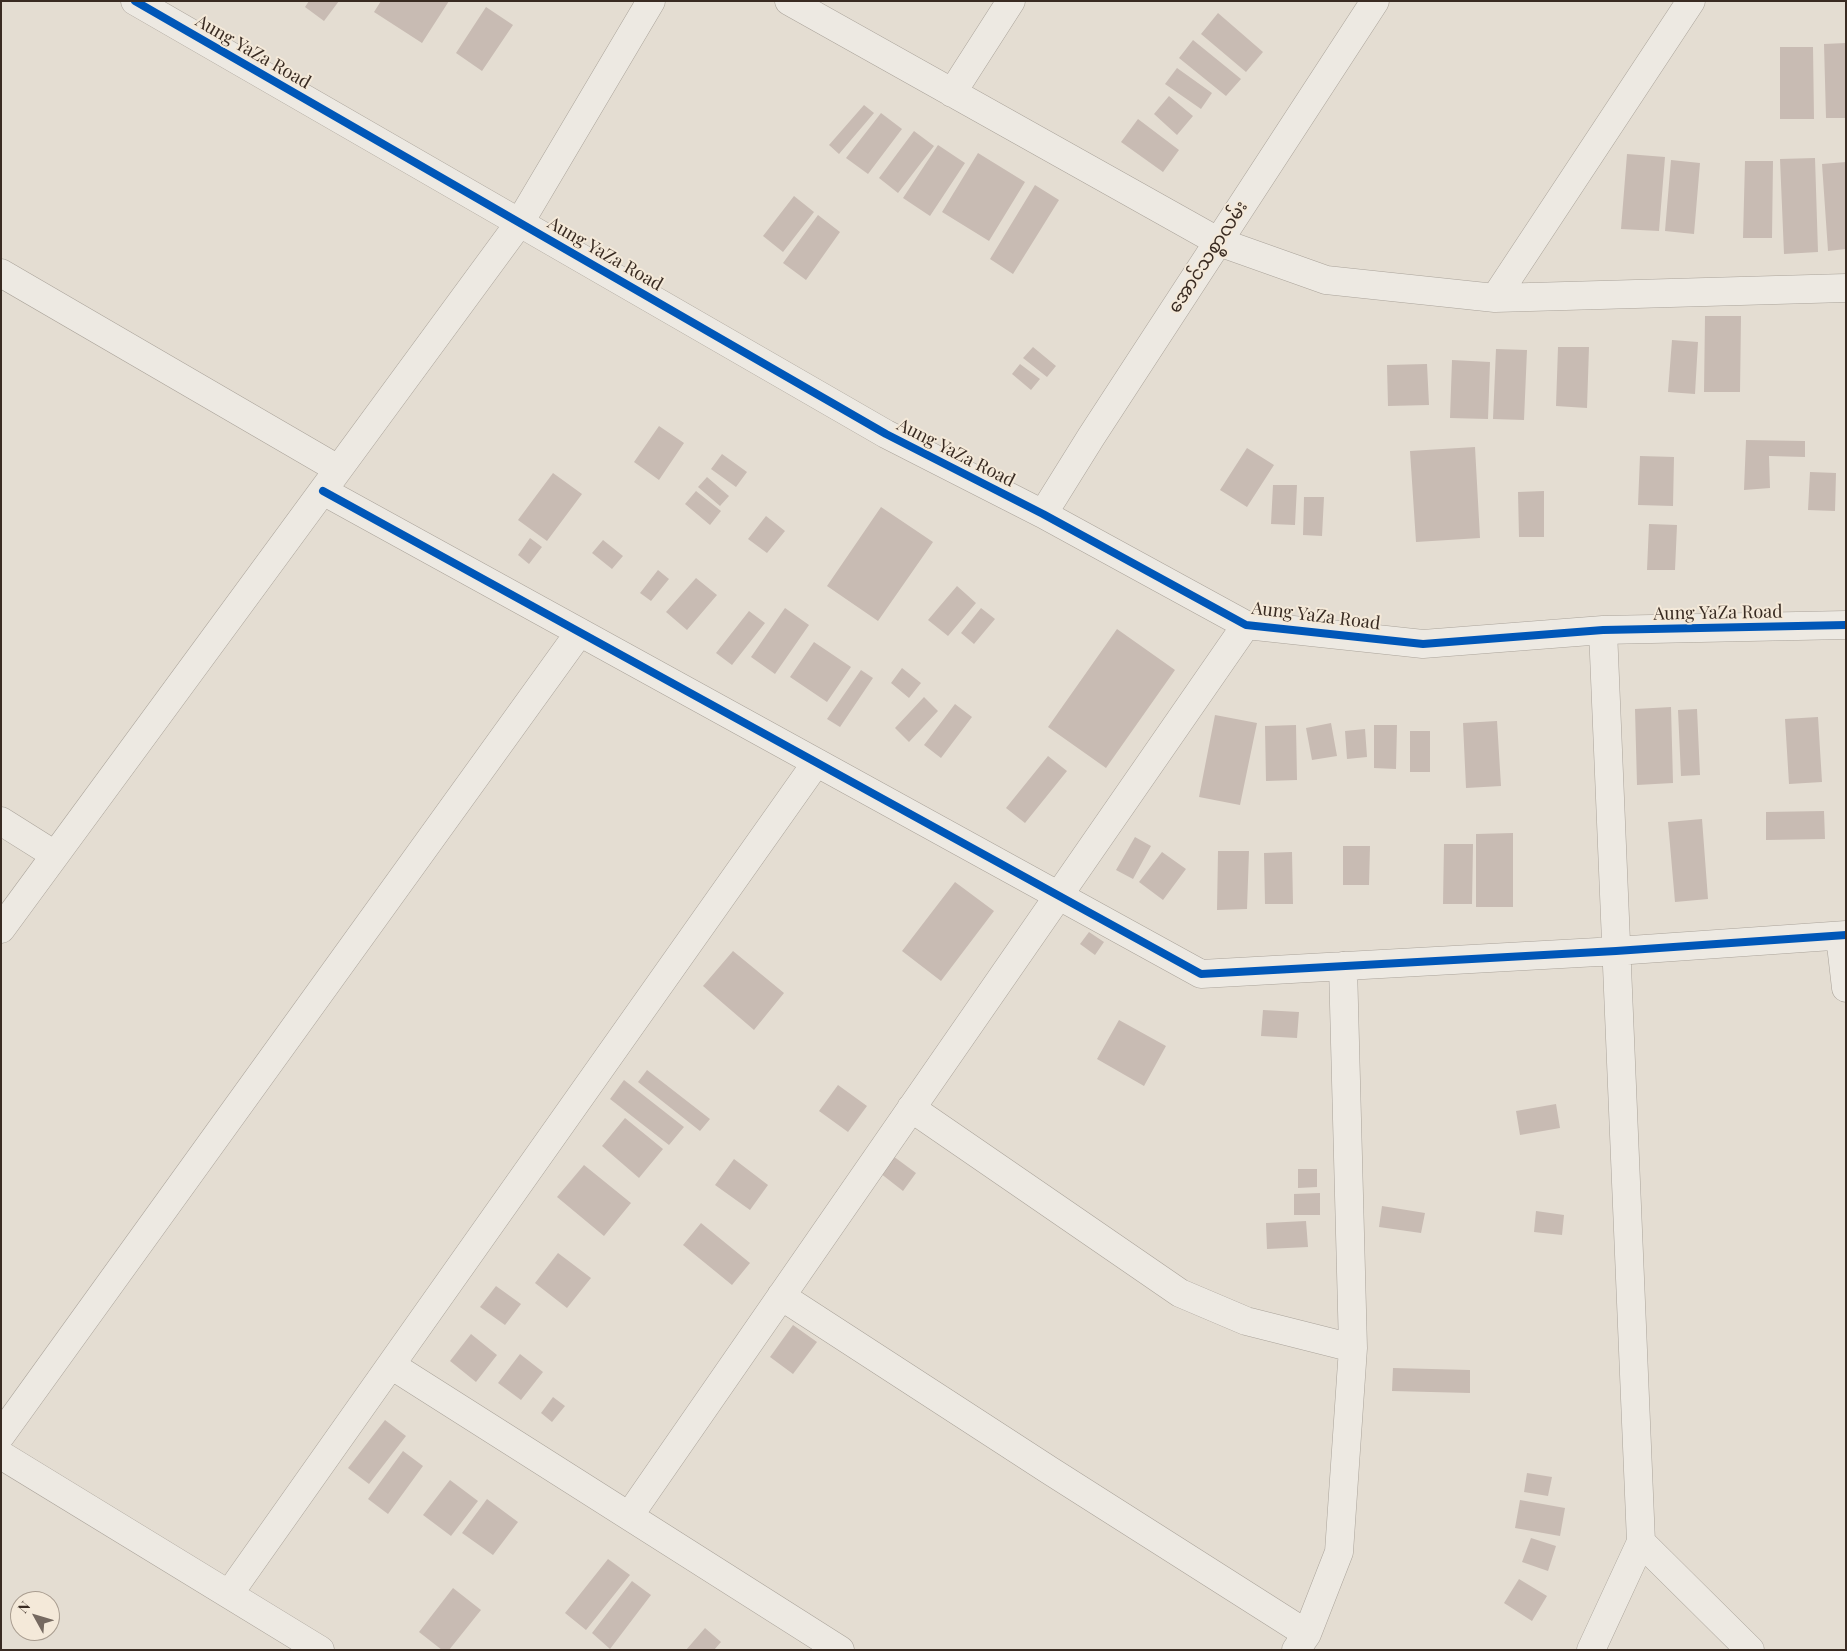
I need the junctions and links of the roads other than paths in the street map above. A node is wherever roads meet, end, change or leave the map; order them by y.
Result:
1 (135, 1) edge
2 (651, 1) edge
3 (789, 1) edge
4 (1011, 1) edge
5 (1375, 1) edge
6 (1691, 1) edge
7 (952, 93) junction
8 (520, 222) junction
9 (1219, 242) junction
10 (1, 273) edge
11 (1846, 288) edge
12 (1495, 298) junction
13 (338, 469) junction
14 (323, 491) junction
15 (1043, 514) junction
16 (1846, 624) edge
17 (1246, 625) junction
18 (1603, 630) junction
19 (579, 633) junction
20 (816, 763) junction
21 (1, 821) edge
22 (55, 855) junction
23 (1058, 896) junction
24 (1, 929) edge
25 (1843, 935) edge
26 (1616, 951) junction
27 (1343, 966) junction
28 (1846, 988) edge
29 (911, 1108) junction
30 (780, 1296) junction
31 (1353, 1348) junction
32 (391, 1365) junction
33 (1, 1435) edge
34 (1, 1455) edge
35 (629, 1516) junction
36 (1641, 1542) junction
37 (229, 1594) junction
38 (1301, 1642) edge
39 (320, 1650) edge
40 (840, 1650) edge
41 (1591, 1650) edge
42 (1750, 1650) edge

1 - 8 street, Aung YaZa Road
2 - 8 street
3 - 7 street
4 - 7 street
5 - 9 street, အောင်သစ္စာလမ်း
6 - 12 street
7 - 9 street
8 - 13 street
8 - 15 street, Aung YaZa Road
9 - 12 street
9 - 15 street, အောင်သစ္စာလမ်း
10 - 13 street
11 - 12 street
13 - 14 street
14 - 19 street
14 - 22 street
15 - 17 street, Aung YaZa Road
16 - 18 street, Aung YaZa Road
17 - 18 street, Aung YaZa Road
17 - 23 street
18 - 26 street
19 - 20 street
19 - 33 street
20 - 23 street
20 - 32 street
21 - 22 street
22 - 24 street
23 - 27 street
23 - 29 street
25 - 26 street
25 - 28 street
26 - 27 street
26 - 36 street
27 - 31 street
29 - 30 street
29 - 31 street
30 - 35 street
30 - 38 street
31 - 38 street
32 - 35 street
32 - 37 street
34 - 37 street
35 - 40 street
36 - 41 street
36 - 42 street
37 - 39 street

